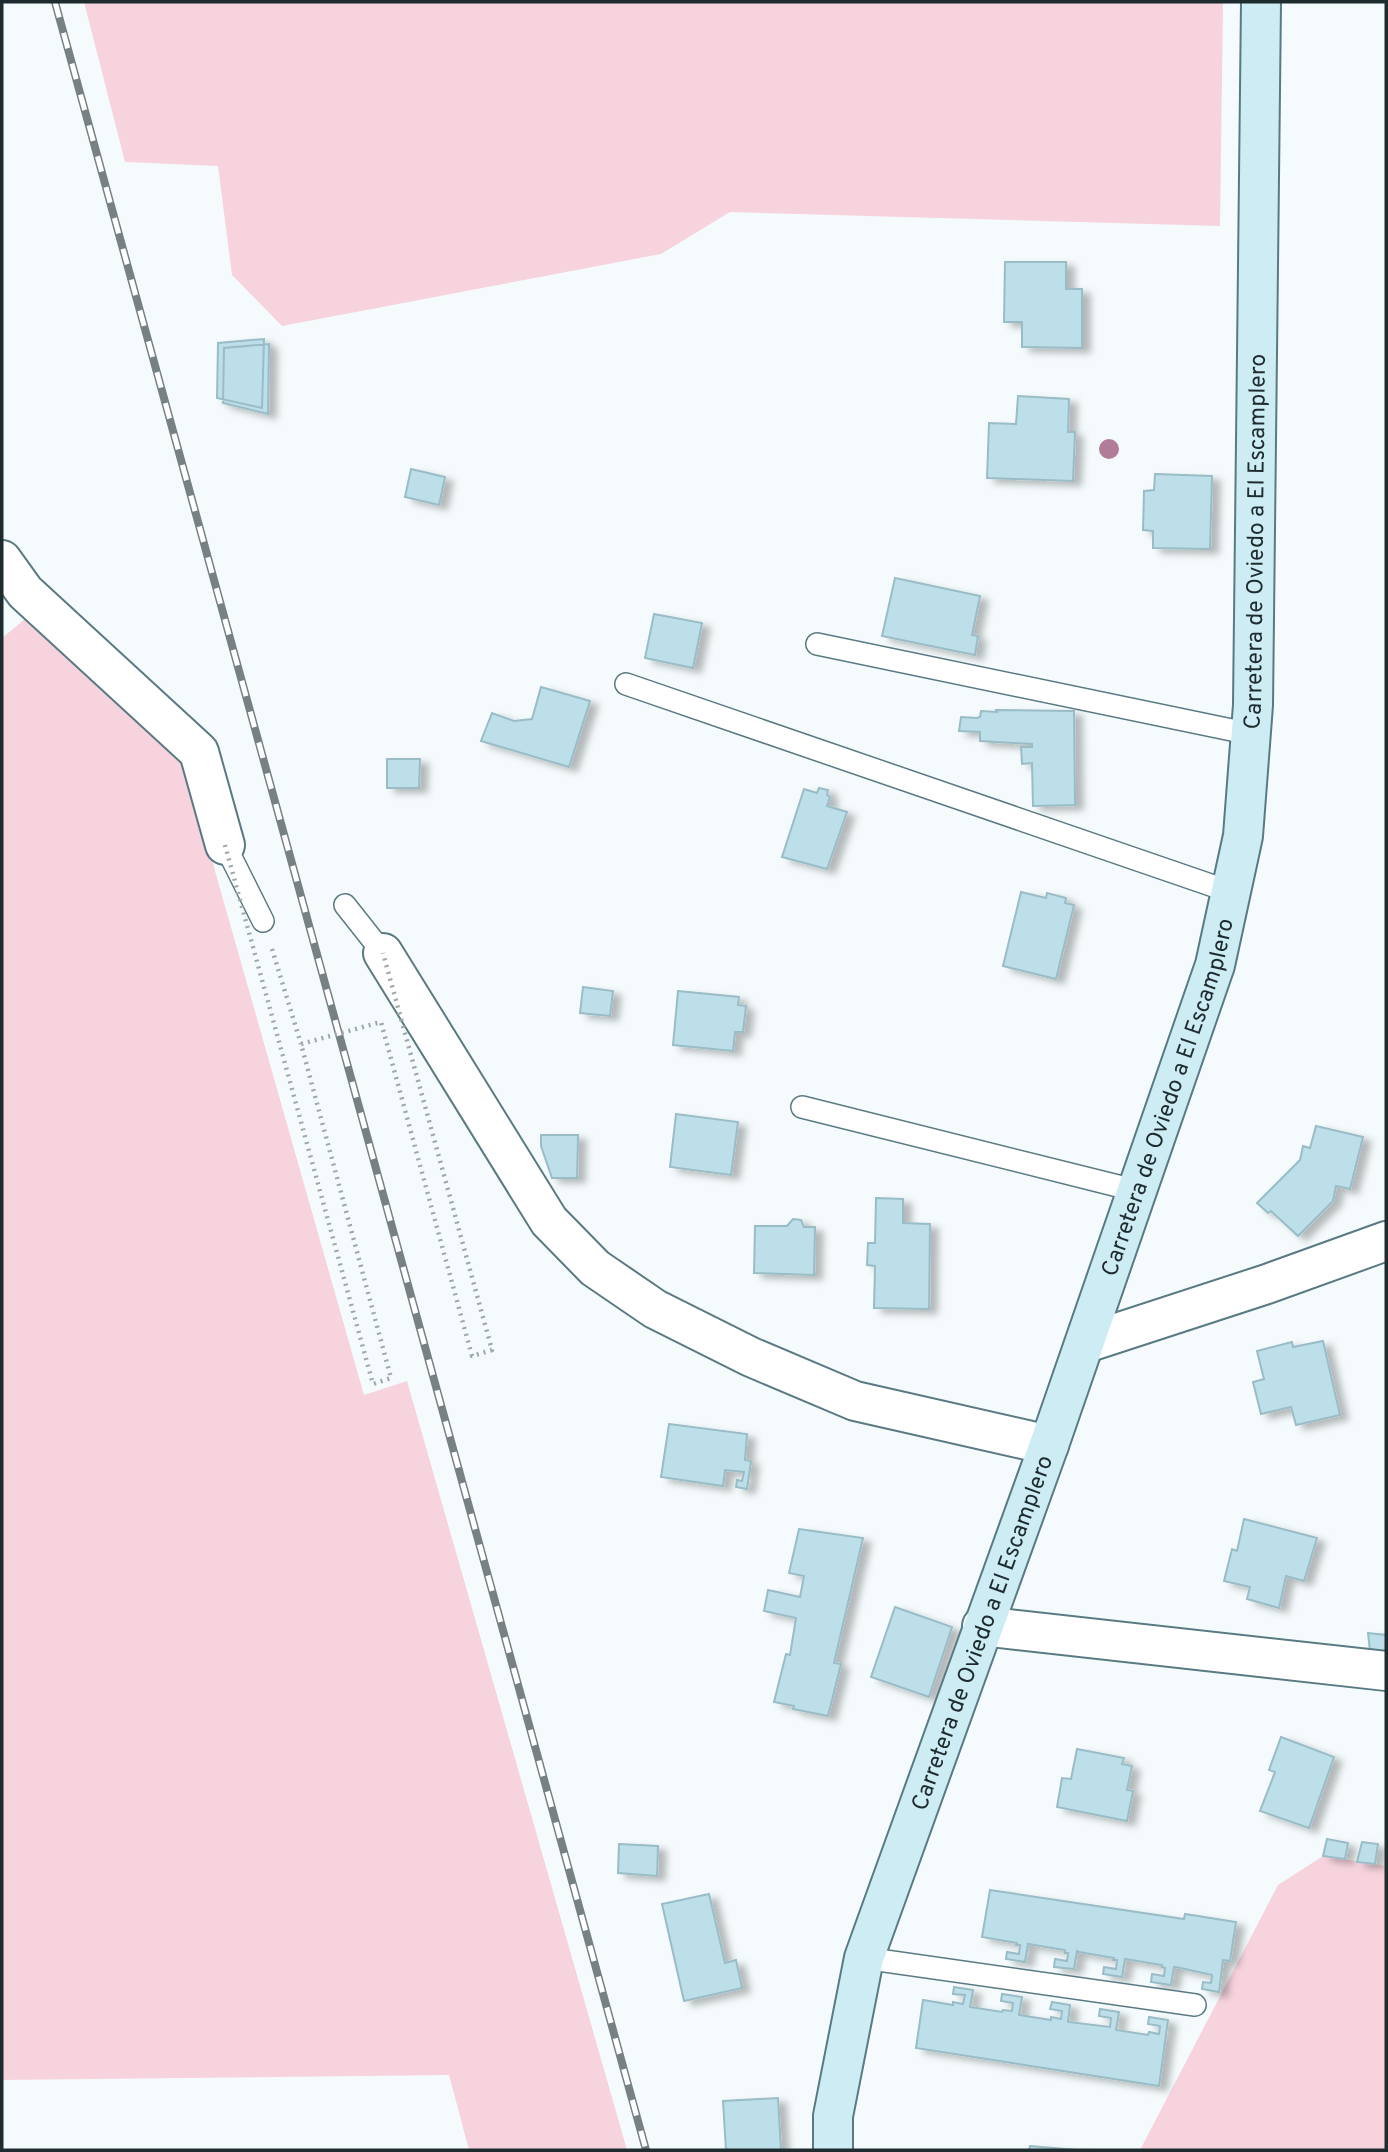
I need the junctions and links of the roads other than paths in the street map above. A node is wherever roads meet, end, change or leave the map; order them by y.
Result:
1 (1261, 2) edge
2 (2, 560) edge
3 (817, 644) dead end
4 (626, 684) dead end
5 (1251, 734) junction
6 (225, 845) joint
7 (1231, 892) junction
8 (345, 905) dead end
9 (263, 921) road end
10 (383, 953) joint
11 (802, 1107) dead end
12 (1138, 1191) junction
13 (1386, 1241) edge
14 (1086, 1343) junction
15 (1049, 1446) junction
16 (982, 1626) junction
17 (1386, 1671) edge
18 (864, 1958) junction
19 (1195, 2005) dead end
20 (833, 2150) edge

1 - 5 street, Carretera de Oviedo a El Escamplero
2 - 6 street
3 - 5 lane
4 - 7 lane
5 - 7 street, Carretera de Oviedo a El Escamplero
6 - 9 lane
7 - 12 street, Carretera de Oviedo a El Escamplero
8 - 10 lane
10 - 15 street
11 - 12 lane
12 - 14 street, Carretera de Oviedo a El Escamplero
13 - 14 street
14 - 15 street, Carretera de Oviedo a El Escamplero
15 - 16 street, Carretera de Oviedo a El Escamplero
16 - 17 street
16 - 18 street, Carretera de Oviedo a El Escamplero
18 - 19 lane
18 - 20 street, Carretera de Oviedo a El Escamplero

